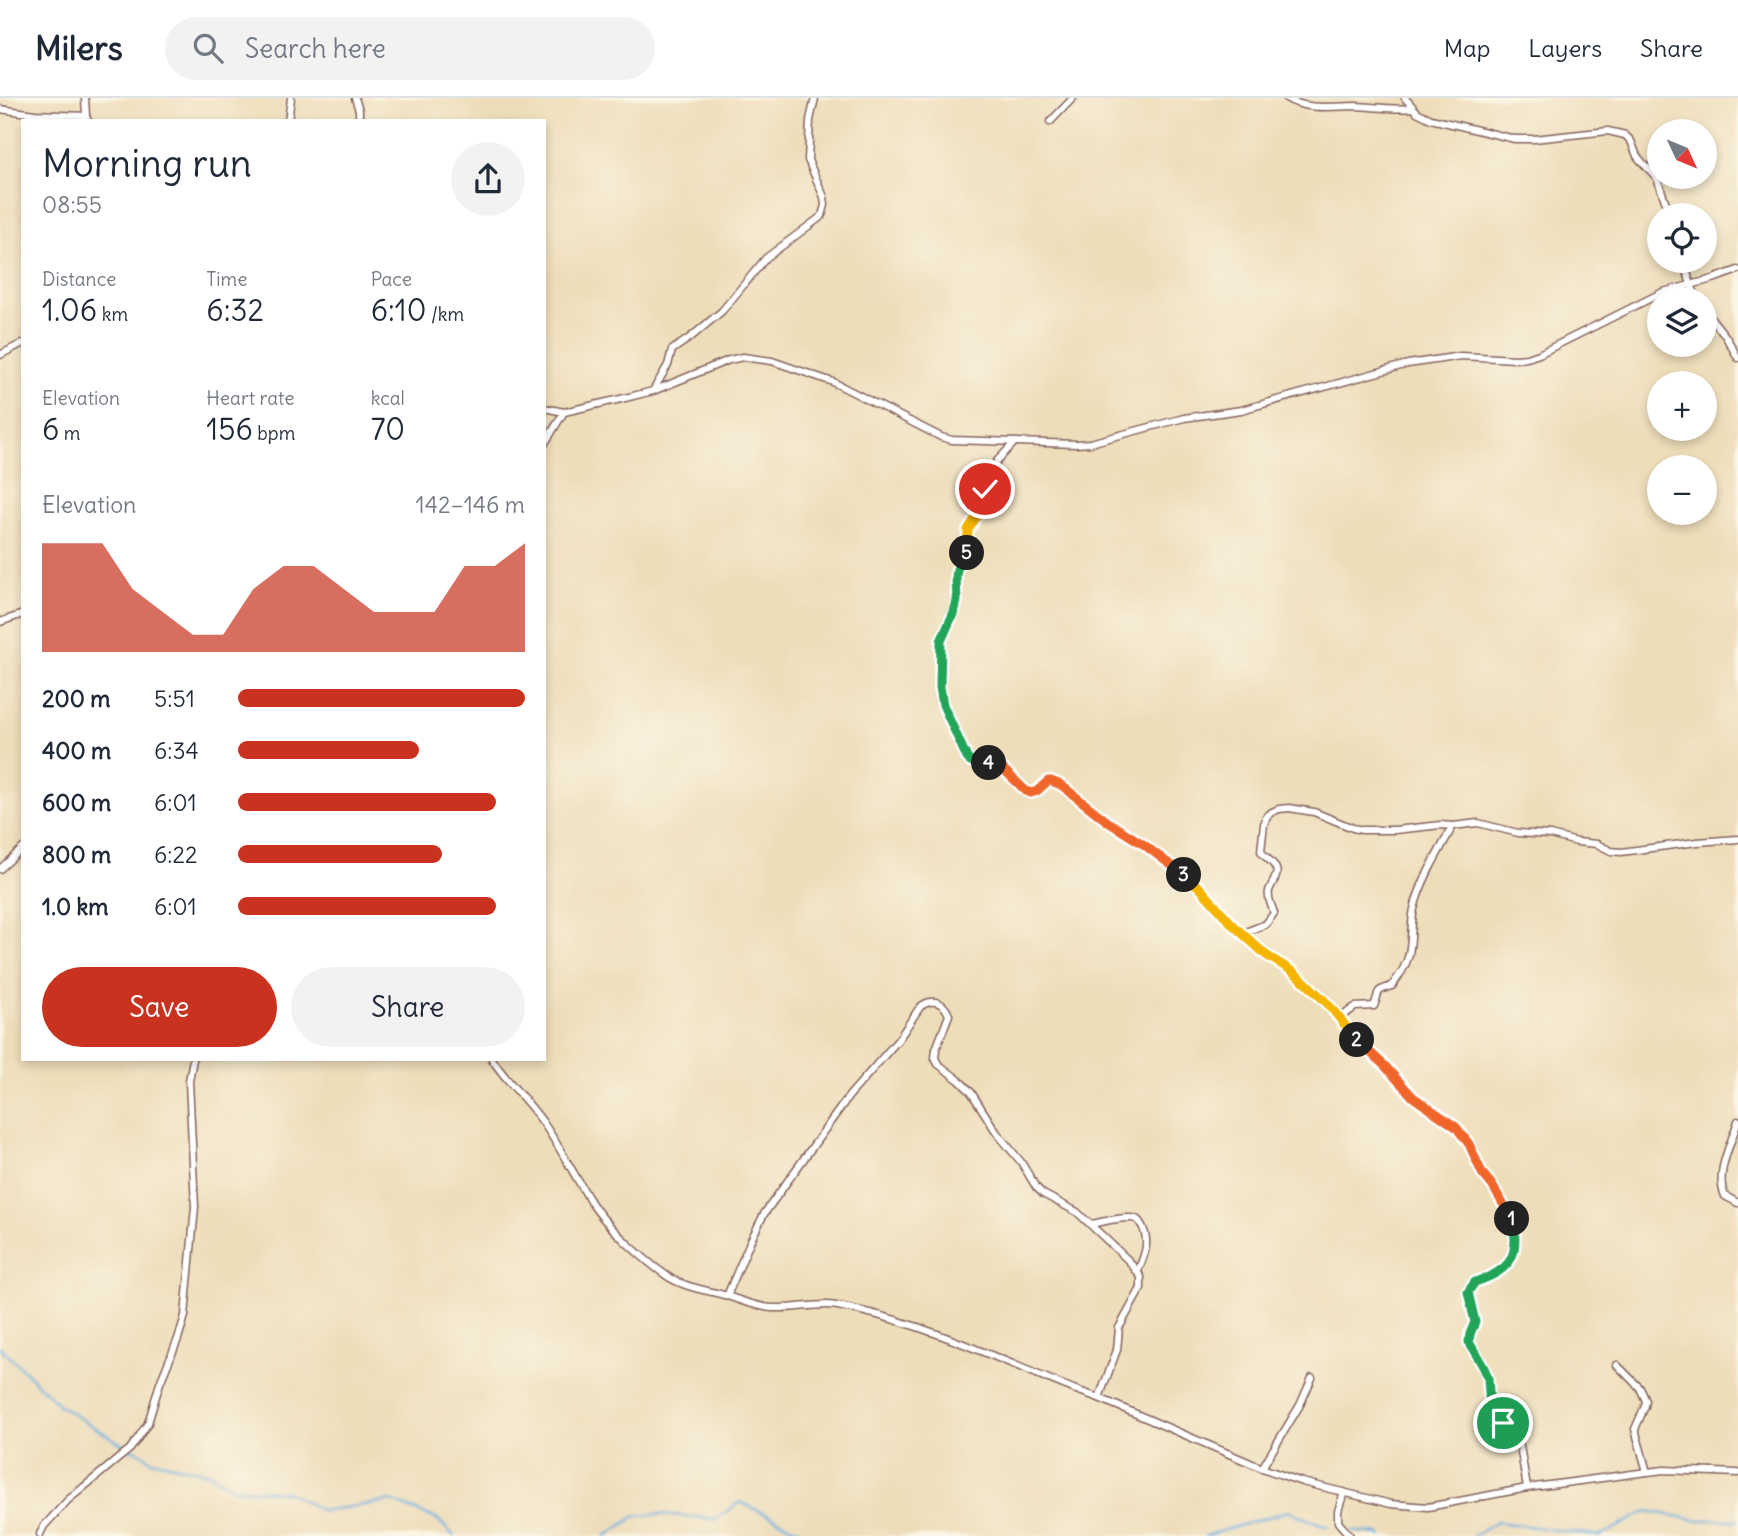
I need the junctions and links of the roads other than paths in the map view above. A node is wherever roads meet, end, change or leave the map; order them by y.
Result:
1 (85, 98) edge
2 (291, 98) edge
3 (355, 98) edge
4 (815, 98) edge
5 (1073, 98) edge
6 (1286, 98) edge
7 (1405, 98) edge
8 (1413, 108) junction
9 (0, 109) edge
10 (87, 118) edge
11 (288, 119) edge
12 (359, 119) edge
13 (1050, 122) dead end
14 (1666, 203) edge
15 (1738, 270) edge
16 (1688, 273) edge
17 (1690, 285) junction
18 (1717, 326) edge
19 (21, 344) edge
20 (0, 355) edge
21 (1738, 358) edge
22 (653, 390) junction
23 (546, 408) edge
24 (564, 412) junction
25 (546, 442) edge
26 (1015, 442) junction
27 (21, 615) edge
28 (0, 622) edge
29 (1453, 826) junction
30 (1738, 839) edge
31 (21, 850) edge
32 (0, 869) edge
33 (1243, 933) junction
34 (1340, 1018) junction
35 (193, 1061) edge
36 (493, 1061) edge
37 (1738, 1121) edge
38 (1738, 1203) edge
39 (1091, 1224) junction
40 (1138, 1271) junction
41 (727, 1296) junction
42 (1617, 1364) dead end
43 (1312, 1378) dead end
44 (1099, 1398) junction
45 (1262, 1468) junction
46 (1647, 1472) junction
47 (1738, 1473) edge
48 (1527, 1488) junction
49 (1344, 1492) junction
50 (40, 1534) dead end
51 (1350, 1536) edge

1 - 10 street
2 - 11 street
3 - 12 street
4 - 22 street
5 - 13 street
6 - 8 street
7 - 8 street
8 - 14 street
9 - 10 street
15 - 17 street
16 - 17 street
17 - 26 street
18 - 21 street
19 - 20 street
22 - 24 street
22 - 26 street
23 - 24 street
24 - 25 street
26 - 33 street
27 - 28 street
29 - 30 street
29 - 33 street
29 - 34 street
31 - 32 street
33 - 34 street
34 - 48 street
35 - 50 street
36 - 41 street
37 - 38 street
39 - 40 street
39 - 40 street
39 - 41 street
40 - 44 street
41 - 44 street
42 - 46 street
43 - 45 street
44 - 45 street
45 - 49 street
46 - 47 street
46 - 48 street
48 - 49 street
49 - 51 street

